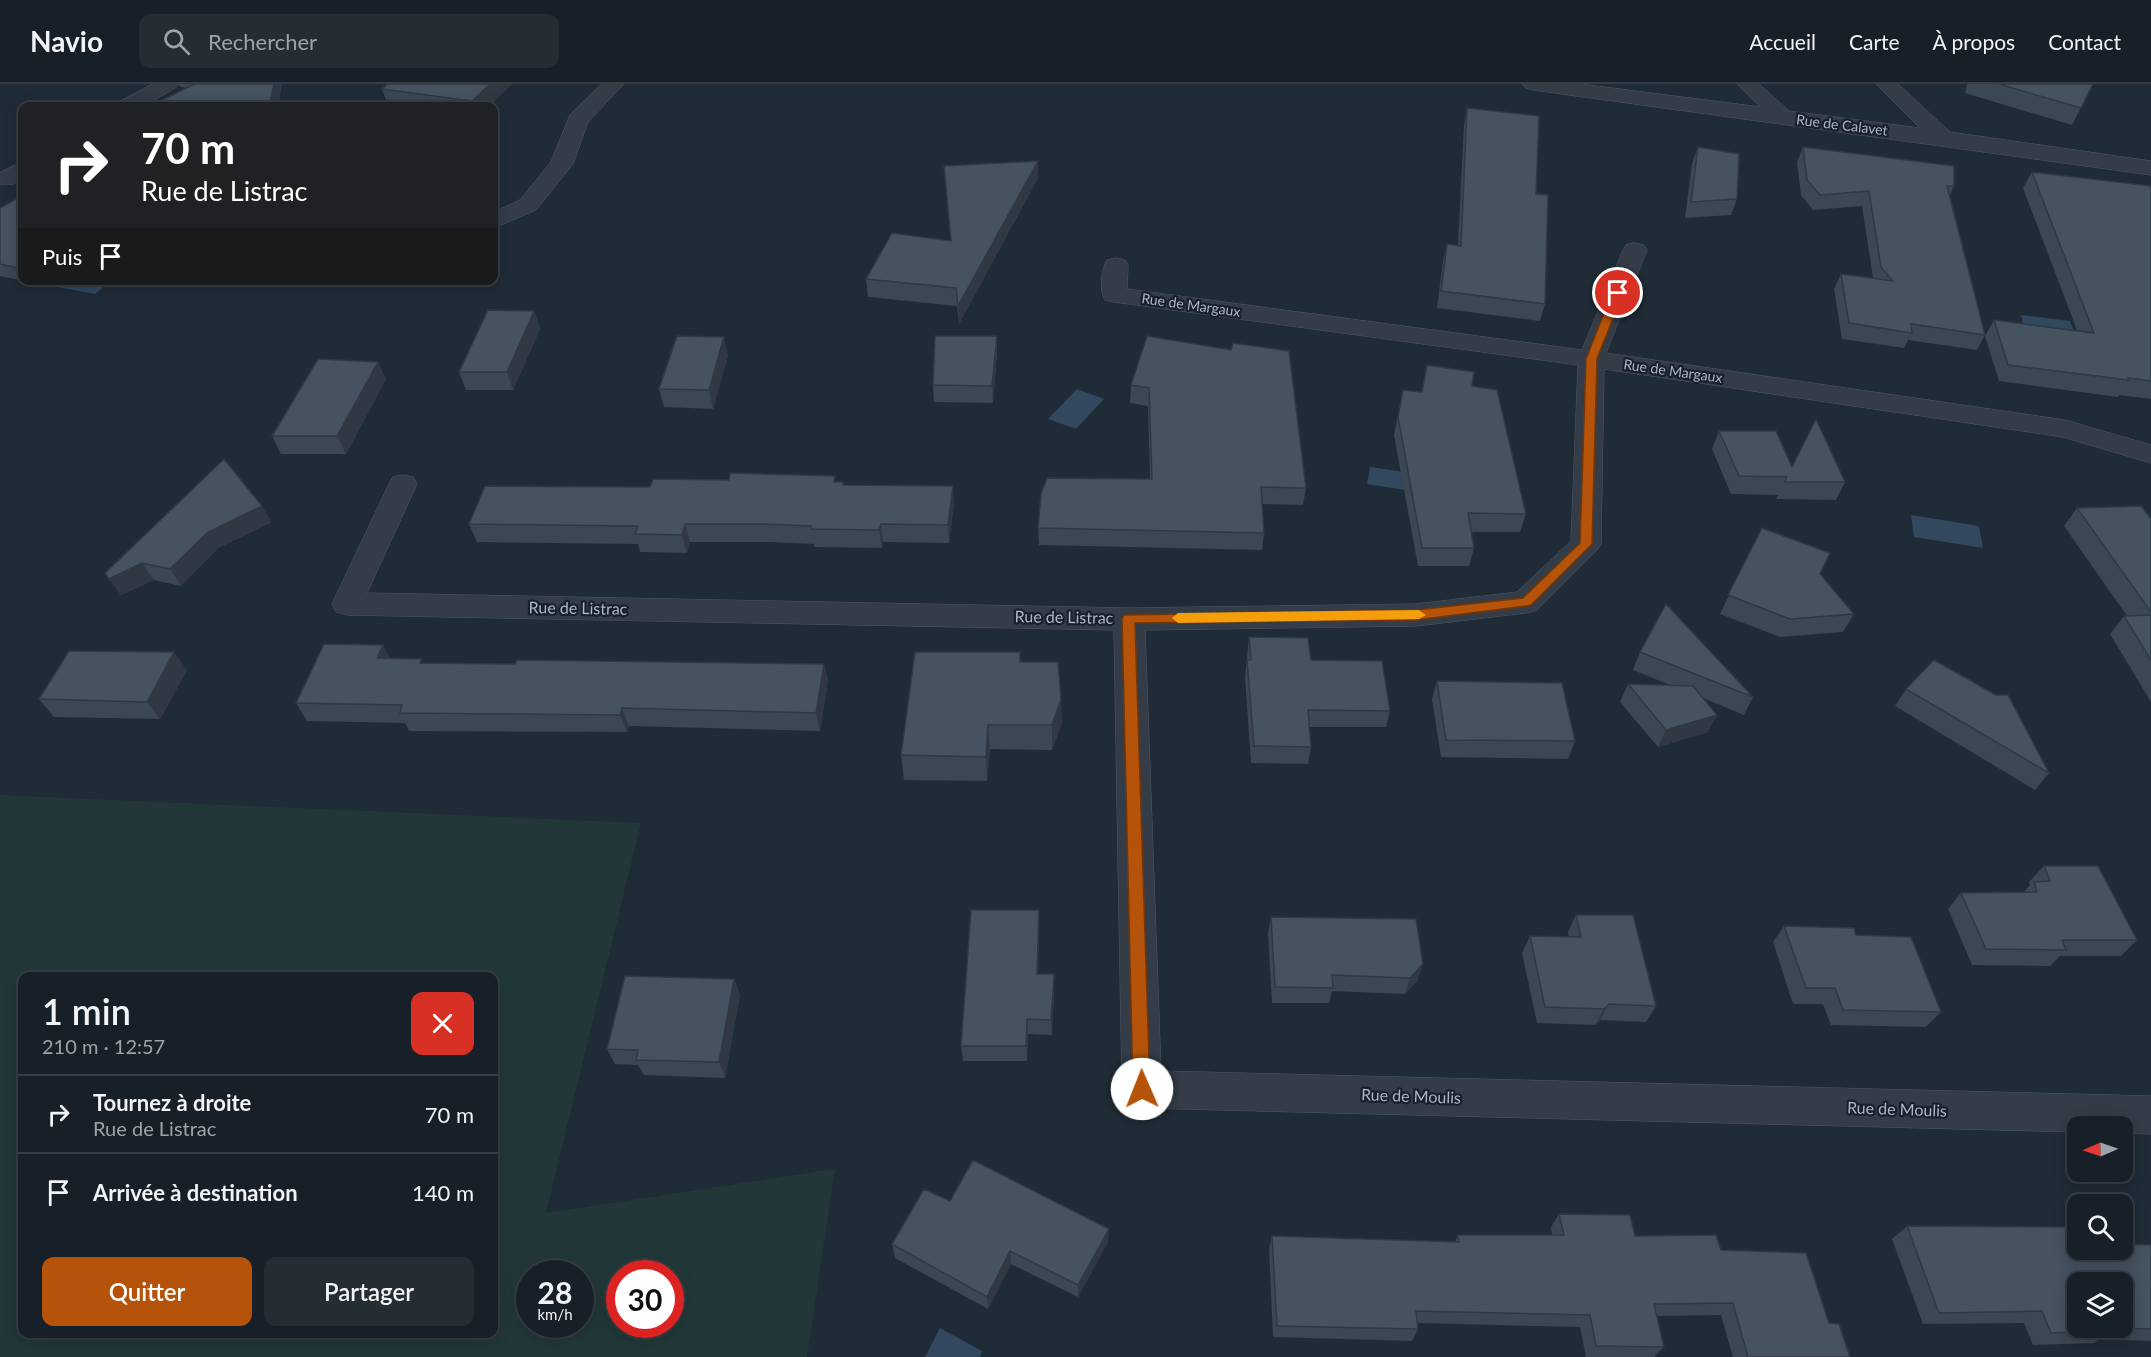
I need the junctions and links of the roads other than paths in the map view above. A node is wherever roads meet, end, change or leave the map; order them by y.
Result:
1 (168, 84) edge
2 (614, 84) edge
3 (1533, 84) edge
4 (1747, 84) edge
5 (1886, 84) edge
6 (136, 102) edge
7 (1784, 118) junction
8 (1943, 138) junction
9 (2151, 168) edge
10 (498, 219) edge
11 (1635, 250) dead end
12 (1116, 265) dead end
13 (1591, 359) junction
14 (2151, 454) edge
15 (403, 484) dead end
16 (1129, 619) junction
17 (2151, 1115) edge

1 - 6 street
2 - 10 street
3 - 7 street, Rue de Calavet
4 - 7 street
5 - 8 street
7 - 8 street, Rue de Calavet
8 - 9 street, Rue de Calavet
11 - 13 street, Rue de Listrac
12 - 13 street, Rue de Margaux
13 - 14 street, Rue de Margaux
13 - 16 street, Rue de Listrac
15 - 16 street, Rue de Listrac
16 - 17 street, Rue de Moulis

